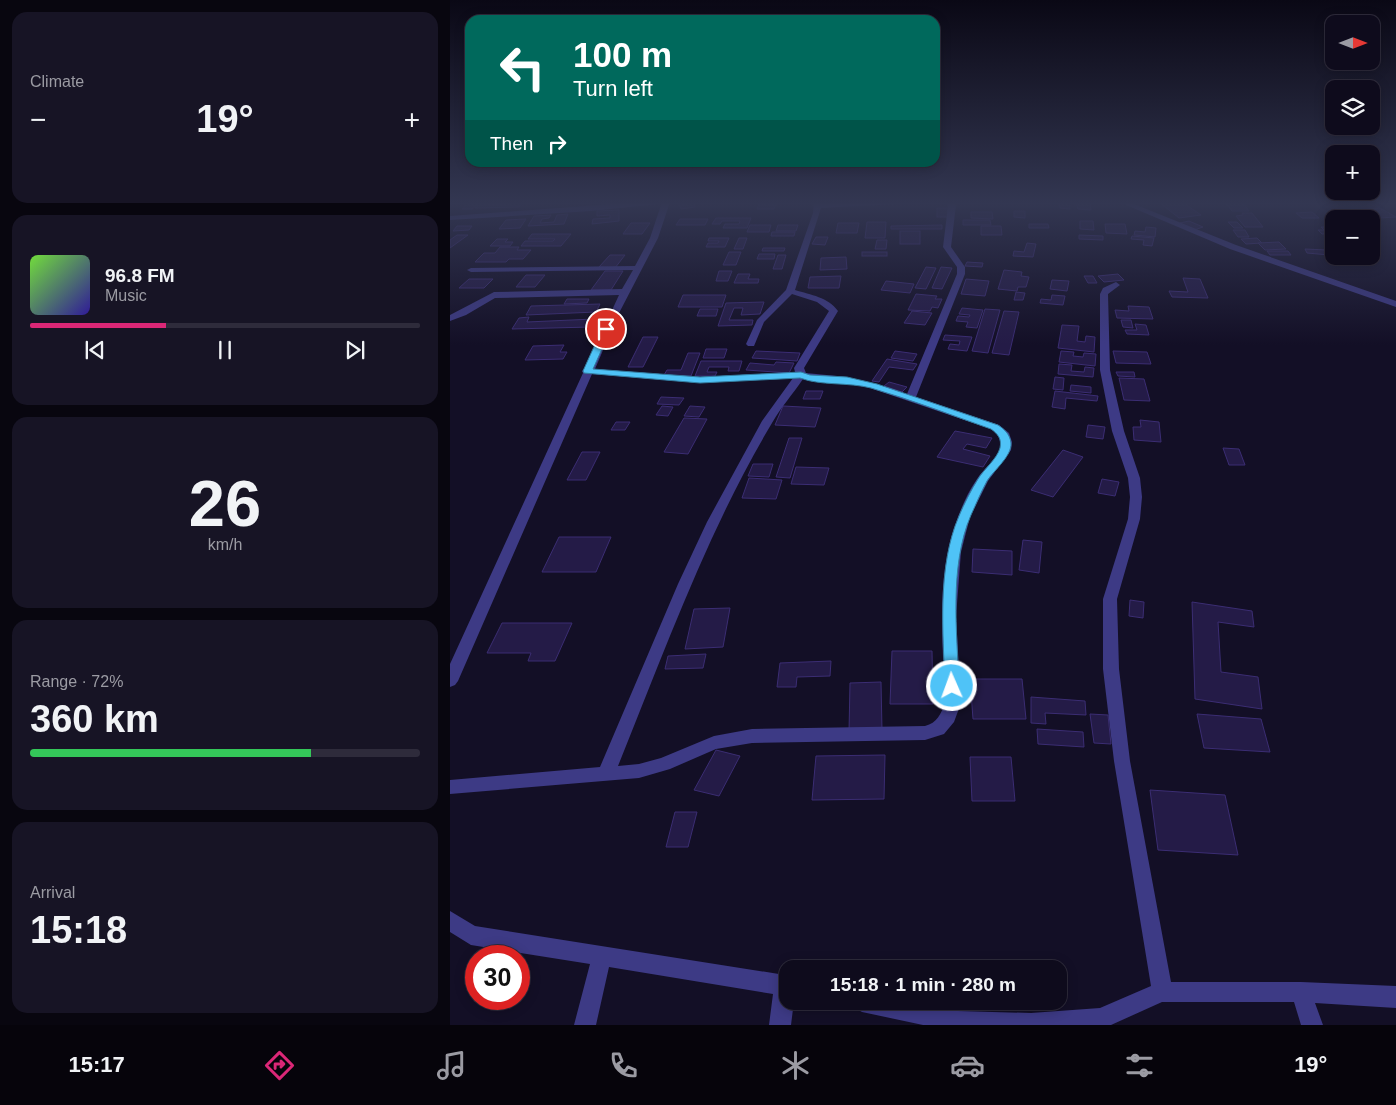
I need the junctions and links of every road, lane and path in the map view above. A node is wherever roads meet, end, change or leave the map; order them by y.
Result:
1 (647, 250) edge
2 (803, 250) edge
3 (949, 250) edge
4 (1241, 250) edge
5 (636, 268) junction
6 (471, 270) dead end
7 (1116, 286) dead end
8 (624, 292) junction
9 (790, 292) junction
10 (1396, 304) edge
11 (450, 318) edge
12 (751, 344) dead end
13 (587, 371) junction
14 (801, 375) junction
15 (910, 399) junction
16 (450, 681) edge
17 (606, 774) junction
18 (450, 787) edge
19 (450, 921) edge
20 (602, 956) junction
21 (779, 985) edge
22 (1162, 992) junction
23 (1302, 992) junction
24 (1396, 997) edge
25 (782, 1010) edge
26 (903, 1010) edge
27 (1100, 1022) edge
28 (585, 1025) edge
29 (780, 1025) edge
30 (1312, 1025) edge

1 - 5 street
2 - 9 street
3 - 15 street
4 - 10 street
5 - 6 street
5 - 8 street
7 - 22 street
8 - 11 street
8 - 13 street
9 - 12 street
9 - 14 street
13 - 14 street
13 - 16 street
14 - 15 street
14 - 17 street
15 - 17 street
17 - 18 street
19 - 20 street
20 - 21 street
20 - 28 street
22 - 23 street
22 - 27 street
23 - 24 street
23 - 30 street
25 - 29 street
26 - 27 street

